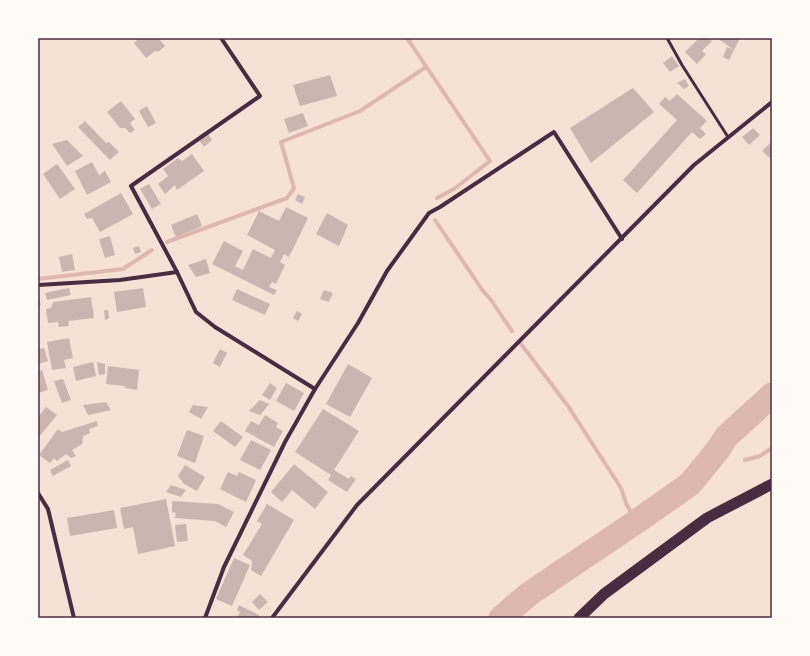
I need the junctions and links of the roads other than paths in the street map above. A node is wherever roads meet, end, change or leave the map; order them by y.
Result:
1 (221, 38) edge
2 (668, 38) edge
3 (772, 102) edge
4 (728, 137) junction
5 (622, 238) junction
6 (177, 272) junction
7 (38, 285) edge
8 (315, 389) junction
9 (772, 484) edge
10 (38, 493) edge
11 (74, 618) edge
12 (205, 618) edge
13 (272, 618) edge
14 (579, 618) edge

1 - 6 street
2 - 4 lane
3 - 4 street
4 - 5 street
5 - 8 street
5 - 13 street
6 - 7 street
6 - 8 street
8 - 12 street
9 - 14 highway
10 - 11 street

